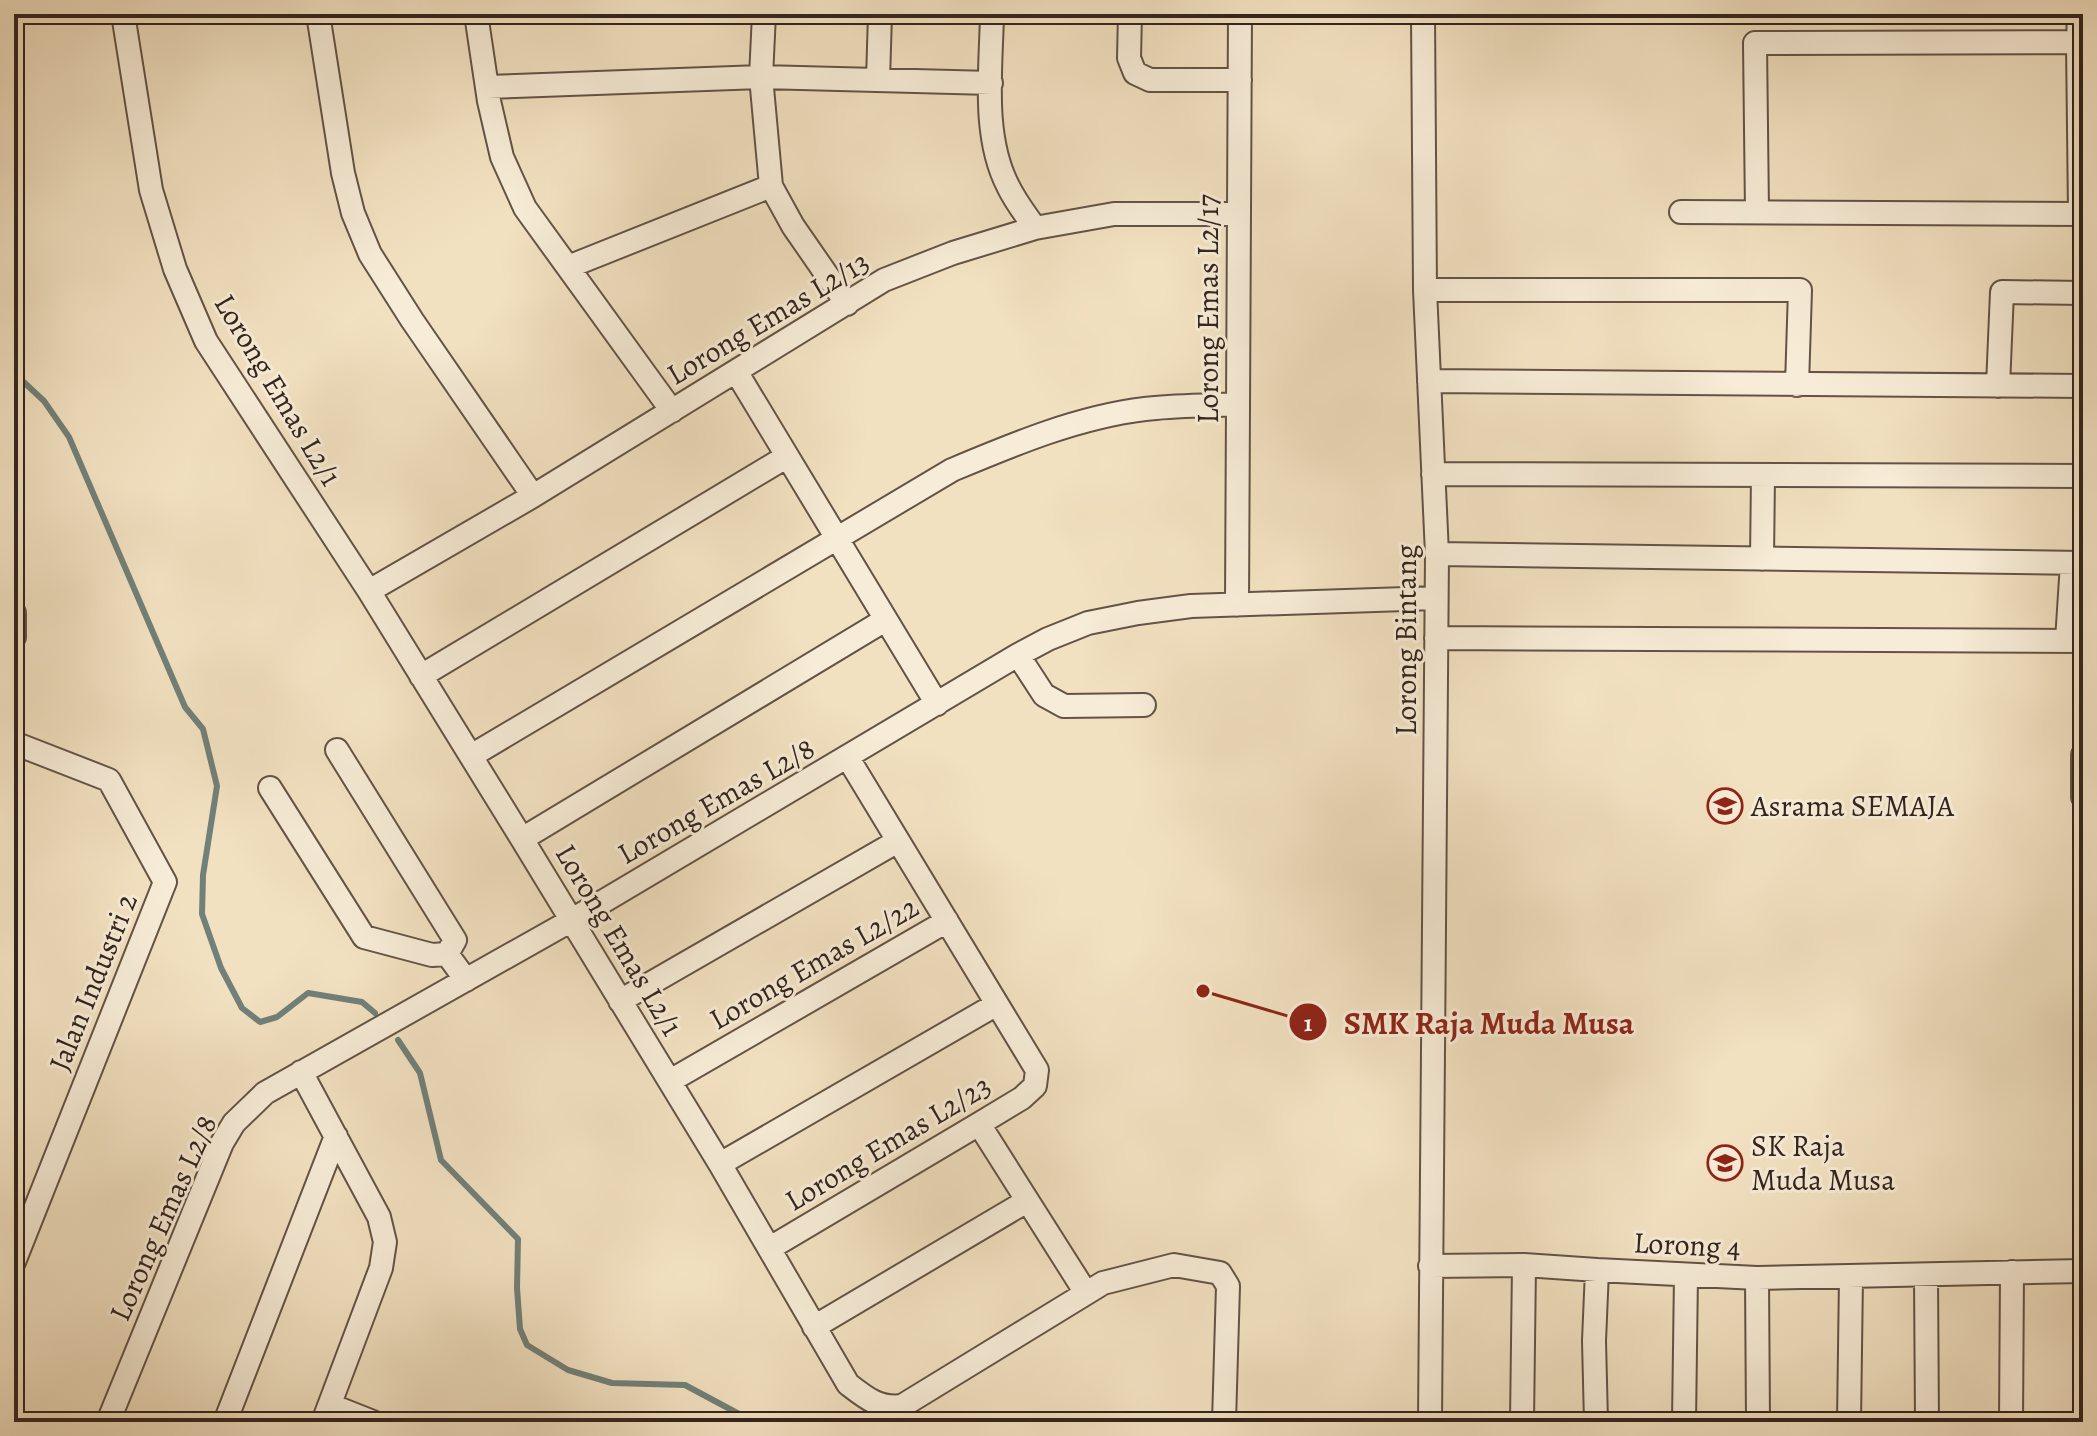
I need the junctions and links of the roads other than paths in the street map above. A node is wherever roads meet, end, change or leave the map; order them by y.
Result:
1 (123, 14) edge
2 (318, 14) edge
3 (476, 14) edge
4 (764, 14) edge
5 (880, 14) edge
6 (992, 14) edge
7 (1130, 14) edge
8 (1240, 14) edge
9 (1423, 14) edge
10 (2079, 14) edge
11 (2078, 42) junction
12 (761, 77) junction
13 (878, 80) junction
14 (1240, 80) junction
15 (991, 83) junction
16 (487, 87) junction
17 (771, 186) junction
18 (1681, 212) dead end
19 (1757, 212) junction
20 (1238, 214) junction
21 (2081, 214) edge
22 (1035, 228) junction
23 (568, 267) junction
24 (1425, 290) junction
25 (2083, 293) edge
26 (847, 304) junction
27 (737, 373) junction
28 (1429, 381) junction
29 (1797, 385) junction
30 (1998, 386) junction
31 (2083, 386) edge
32 (1237, 404) junction
33 (672, 411) junction
34 (786, 457) junction
35 (1433, 474) junction
36 (1763, 475) junction
37 (2083, 476) edge
38 (533, 496) junction
39 (835, 539) junction
40 (1437, 554) junction
41 (1762, 559) junction
42 (2078, 563) edge
43 (369, 591) junction
44 (1436, 598) junction
45 (1237, 605) junction
46 (14, 613) edge
47 (885, 620) junction
48 (14, 637) edge
49 (1436, 638) junction
50 (2075, 641) edge
51 (1018, 655) junction
52 (421, 676) junction
53 (937, 704) junction
54 (1144, 705) dead end
55 (14, 743) edge
56 (337, 750) dead end
57 (2083, 755) edge
58 (471, 756) junction
59 (848, 758) junction
60 (270, 788) dead end
61 (2083, 797) edge
62 (522, 839) junction
63 (898, 841) junction
64 (572, 920) junction
65 (947, 921) junction
66 (447, 954) junction
67 (466, 980) junction
68 (620, 1001) junction
69 (997, 1004) junction
70 (301, 1072) junction
71 (670, 1081) junction
72 (979, 1124) junction
73 (336, 1136) junction
74 (720, 1164) junction
75 (1027, 1201) junction
76 (770, 1248) junction
77 (14, 1262) edge
78 (1524, 1265) junction
79 (1430, 1266) junction
80 (1597, 1270) junction
81 (2083, 1271) edge
82 (2012, 1272) junction
83 (1686, 1275) junction
84 (1851, 1277) junction
85 (1926, 1277) junction
86 (1757, 1278) junction
87 (1086, 1293) junction
88 (814, 1327) junction
89 (326, 1413) edge
90 (108, 1422) edge
91 (225, 1422) edge
92 (373, 1422) edge
93 (1224, 1422) edge
94 (1430, 1422) edge
95 (1522, 1422) edge
96 (1596, 1422) edge
97 (1684, 1422) edge
98 (1758, 1422) edge
99 (1849, 1422) edge
100 (1927, 1422) edge
101 (2011, 1422) edge

1 - 43 street, Lorong Emas L2/1
2 - 38 street
3 - 16 street
4 - 12 street
5 - 13 street
6 - 15 street
7 - 14 street
8 - 14 street, Lorong Emas L2/17
9 - 24 street, Lorong Bintang
10 - 11 street
11 - 19 street
11 - 21 street
12 - 13 street
12 - 16 street
12 - 17 street
13 - 15 street
14 - 20 street, Lorong Emas L2/17
15 - 22 street
16 - 23 street
17 - 23 street
17 - 26 street
18 - 19 street
19 - 21 street
20 - 22 street, Lorong Emas L2/13
20 - 32 street, Lorong Emas L2/17
22 - 26 street, Lorong Emas L2/13
23 - 33 street
24 - 28 street, Lorong Bintang
24 - 29 street
25 - 30 street
26 - 27 street, Lorong Emas L2/13
27 - 33 street, Lorong Emas L2/13
27 - 34 street
28 - 29 street
28 - 35 street, Lorong Bintang
29 - 30 street
30 - 31 street
32 - 39 street
32 - 45 street, Lorong Emas L2/17
33 - 38 street, Lorong Emas L2/13
34 - 39 street
34 - 52 street
35 - 36 street
35 - 40 street, Lorong Bintang
36 - 37 street
36 - 41 street
38 - 43 street, Lorong Emas L2/13
39 - 47 street
39 - 58 street
40 - 41 street
40 - 44 street, Lorong Bintang
41 - 42 street
42 - 50 street
43 - 52 street, Lorong Emas L2/1
44 - 45 street, Lorong Emas L2/8
44 - 49 street, Lorong Bintang
45 - 51 street, Lorong Emas L2/8
46 - 48 street
47 - 53 street
47 - 62 street
49 - 50 street
49 - 79 street, Lorong Bintang
51 - 53 street, Lorong Emas L2/8
51 - 54 street
52 - 58 street, Lorong Emas L2/1
53 - 59 street, Lorong Emas L2/8
55 - 77 street, Jalan Industri 2
56 - 66 street
57 - 61 street
58 - 62 street, Lorong Emas L2/1
59 - 63 street
59 - 64 street, Lorong Emas L2/8
60 - 66 street
62 - 64 street, Lorong Emas L2/1
63 - 65 street
63 - 68 street
64 - 67 street, Lorong Emas L2/8
64 - 68 street, Lorong Emas L2/1
65 - 69 street
65 - 71 street, Lorong Emas L2/22
66 - 67 street
67 - 70 street, Lorong Emas L2/8
68 - 71 street, Lorong Emas L2/1
69 - 72 street, Lorong Emas L2/23
69 - 74 street
70 - 73 street
70 - 90 street, Lorong Emas L2/8
71 - 74 street, Lorong Emas L2/1
72 - 75 street
72 - 76 street, Lorong Emas L2/23
73 - 89 street
73 - 91 street
74 - 76 street, Lorong Emas L2/1
75 - 87 street
75 - 88 street
76 - 88 street, Lorong Emas L2/1
78 - 79 street
78 - 80 street
78 - 95 street
79 - 94 street, Lorong Bintang
80 - 83 street, Lorong 4
80 - 96 street, Lorong 4
81 - 82 street, Lorong 4
82 - 85 street, Lorong 4
82 - 101 street
83 - 86 street, Lorong 4
83 - 97 street
84 - 85 street, Lorong 4
84 - 86 street, Lorong 4
84 - 99 street
85 - 100 street
86 - 98 street
87 - 88 street, Lorong Emas L2/1
87 - 93 street, Lorong Emas L2/1
89 - 92 street

